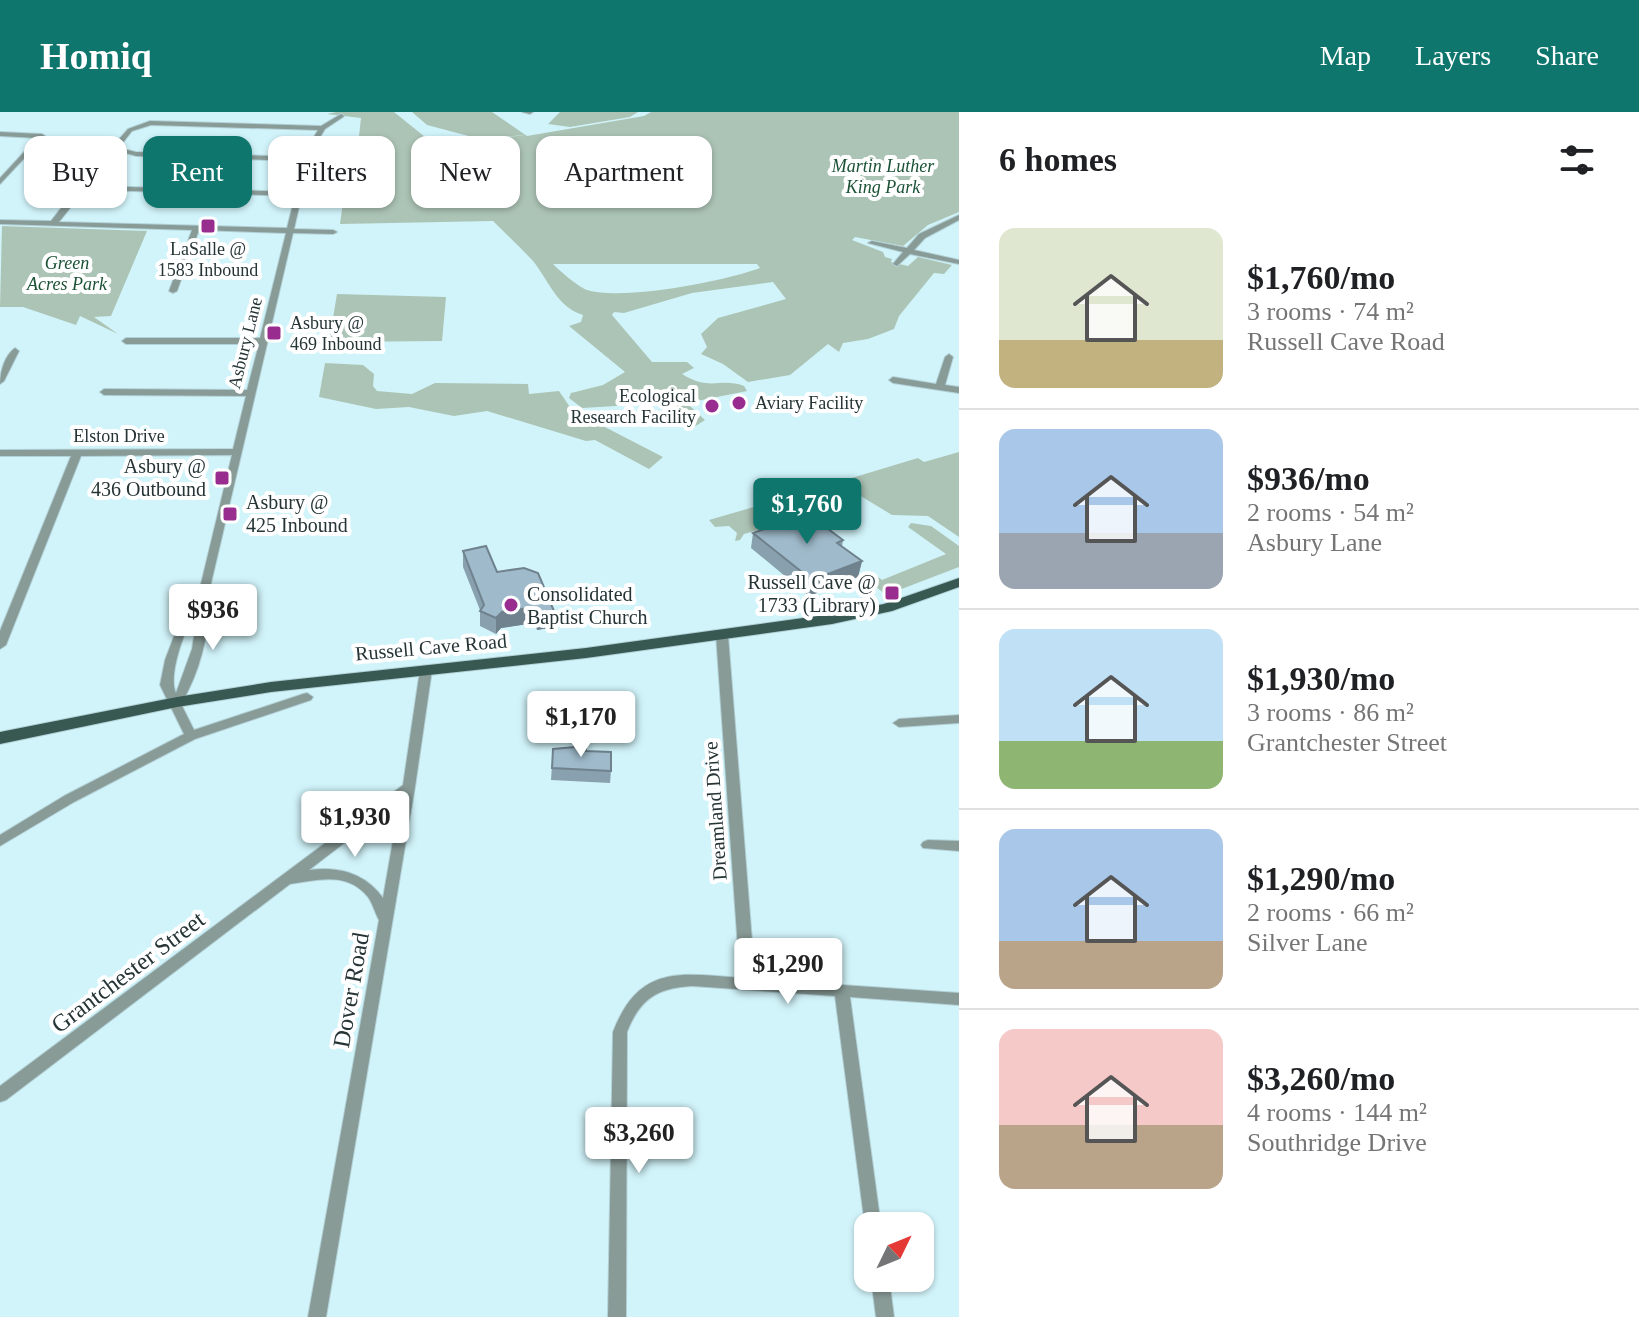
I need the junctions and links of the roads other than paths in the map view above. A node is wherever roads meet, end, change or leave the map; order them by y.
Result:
1 (341, 116) dead end
2 (322, 128) junction
3 (0, 134) edge
4 (317, 136) edge
5 (268, 158) edge
6 (0, 182) edge
7 (268, 193) edge
8 (296, 208) edge
9 (959, 217) edge
10 (0, 222) edge
11 (53, 224) junction
12 (196, 229) junction
13 (291, 232) junction
14 (333, 232) dead end
15 (872, 243) dead end
16 (910, 251) junction
17 (959, 262) edge
18 (897, 264) dead end
19 (173, 291) dead end
20 (126, 341) dead end
21 (264, 341) junction
22 (15, 351) dead end
23 (949, 357) dead end
24 (893, 380) dead end
25 (0, 381) edge
26 (940, 386) junction
27 (959, 390) edge
28 (104, 392) dead end
29 (251, 393) junction
30 (238, 452) junction
31 (0, 453) edge
32 (77, 453) junction
33 (959, 582) edge
34 (204, 592) junction
35 (722, 635) junction
36 (0, 645) edge
37 (426, 670) junction
38 (307, 697) dead end
39 (177, 702) junction
40 (959, 719) edge
41 (899, 723) dead end
42 (191, 736) junction
43 (0, 738) edge
44 (409, 787) junction
45 (0, 841) edge
46 (928, 845) dead end
47 (959, 846) edge
48 (282, 883) junction
49 (385, 923) junction
50 (748, 984) junction
51 (842, 991) junction
52 (959, 999) edge
53 (0, 1095) edge
54 (871, 1212) edge
55 (882, 1292) edge
56 (317, 1317) edge
57 (617, 1317) edge
58 (885, 1317) edge

1 - 2 street
2 - 4 street, Asbury Lane
2 - 5 street
3 - 6 street
7 - 11 street
8 - 13 street, Asbury Lane
9 - 16 street
10 - 11 street
11 - 12 street
12 - 13 street
12 - 19 street
13 - 14 street
13 - 21 street, Asbury Lane
15 - 16 street
16 - 17 street
16 - 18 street
20 - 21 street
21 - 29 street, Asbury Lane
22 - 25 street
23 - 26 street
24 - 26 street
26 - 27 street
28 - 29 street
29 - 30 street, Asbury Lane
30 - 32 street, Elston Drive
30 - 34 street, Asbury Lane
31 - 32 street, Elston Drive
32 - 36 street
33 - 35 main road, Russell Cave Road
34 - 39 street, Asbury Lane
34 - 39 street, Asbury Lane
35 - 37 main road, Russell Cave Road
35 - 50 street, Dreamland Drive
37 - 39 main road, Russell Cave Road
37 - 44 street, Dover Road
38 - 42 street
39 - 42 street
39 - 43 main road, Russell Cave Road
40 - 41 street
42 - 45 street
44 - 48 street, Grantchester Street
44 - 49 street, Dover Road
46 - 47 street
48 - 49 street, Grantchester Street
48 - 53 street, Grantchester Street
49 - 56 street, Dover Road
50 - 51 street
50 - 57 street
51 - 52 street
51 - 54 street
55 - 58 street

